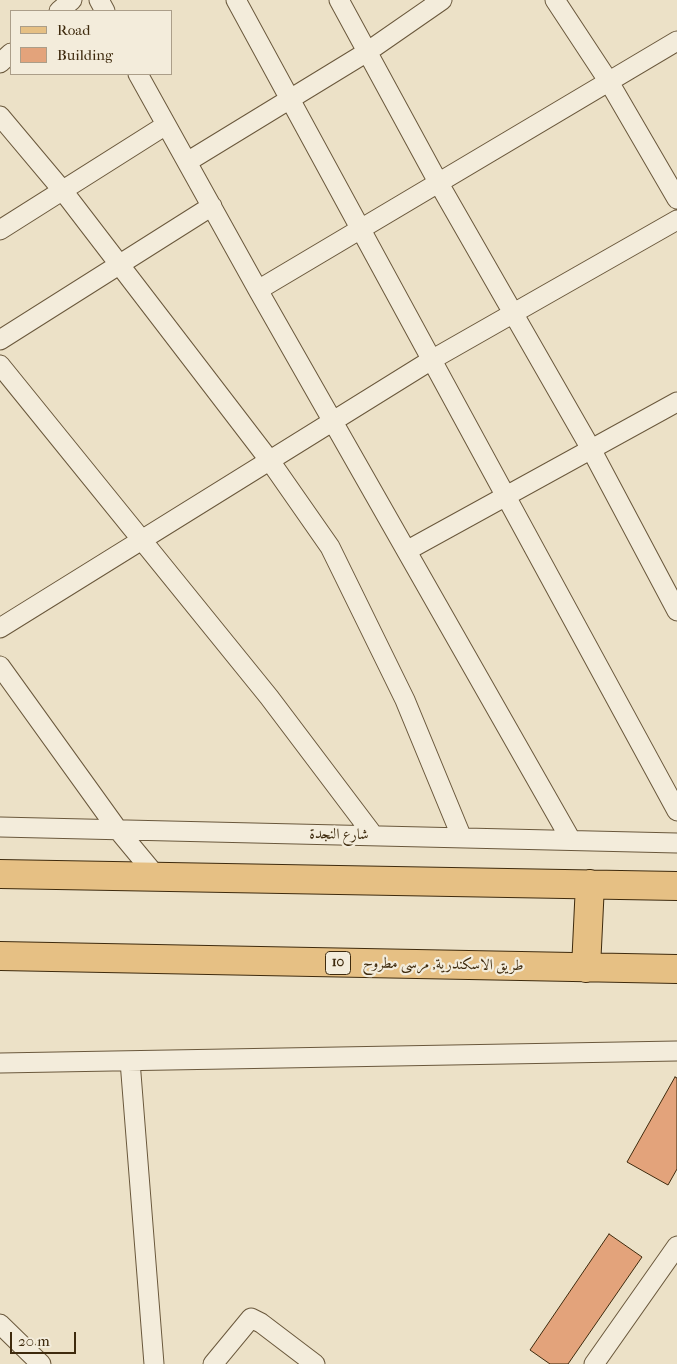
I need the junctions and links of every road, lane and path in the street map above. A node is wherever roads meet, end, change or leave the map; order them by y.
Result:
1 (72, 0) edge
2 (236, 0) edge
3 (339, 0) edge
4 (442, 0) edge
5 (555, 0) edge
6 (60, 10) edge
7 (677, 41) edge
8 (368, 52) junction
9 (10, 54) edge
10 (0, 63) edge
11 (139, 75) edge
12 (609, 82) junction
13 (290, 97) junction
14 (0, 116) edge
15 (166, 125) junction
16 (187, 162) junction
17 (438, 182) junction
18 (63, 191) junction
19 (677, 199) edge
20 (212, 206) junction
21 (677, 220) edge
22 (362, 229) junction
23 (0, 230) edge
24 (120, 266) junction
25 (258, 290) junction
26 (513, 314) junction
27 (0, 340) edge
28 (433, 359) junction
29 (0, 365) edge
30 (677, 402) edge
31 (333, 420) junction
32 (591, 450) junction
33 (270, 461) junction
34 (507, 495) junction
35 (142, 540) junction
36 (408, 550) junction
37 (677, 611) edge
38 (0, 628) edge
39 (0, 666) edge
40 (677, 811) edge
41 (0, 827) edge
42 (118, 830) junction
43 (374, 836) junction
44 (462, 838) junction
45 (571, 840) junction
46 (677, 843) edge
47 (0, 874) edge
48 (157, 877) junction
49 (590, 884) junction
50 (677, 886) edge
51 (0, 956) edge
52 (586, 968) junction
53 (677, 969) edge
54 (677, 1051) edge
55 (130, 1061) junction
56 (0, 1063) edge
57 (677, 1246) edge
58 (0, 1324) edge
59 (40, 1364) edge
60 (154, 1364) edge
61 (213, 1364) edge
62 (315, 1364) edge
63 (594, 1364) edge

1 - 6 street
2 - 13 street
3 - 8 street
4 - 8 street
5 - 12 street
7 - 12 street
8 - 13 street
8 - 17 street
9 - 10 street
11 - 15 street
12 - 17 street
12 - 19 street
13 - 16 street
13 - 22 street
14 - 18 street
15 - 16 street
15 - 18 street
16 - 20 street
17 - 22 street
17 - 26 street
18 - 23 street
18 - 24 street
20 - 24 street
20 - 25 street
21 - 26 street
22 - 25 street
22 - 28 street
24 - 27 street
24 - 33 street
25 - 31 street
26 - 28 street
26 - 32 street
28 - 31 street
28 - 34 street
29 - 35 street
30 - 32 street
31 - 33 street
31 - 36 street
32 - 34 street
32 - 37 street
33 - 35 street
33 - 44 street
34 - 36 street
34 - 40 street
35 - 38 street
35 - 43 street
36 - 45 street
39 - 42 street
41 - 42 street, شارع النجدة
42 - 43 street, شارع النجدة
42 - 48 street
43 - 44 street, شارع النجدة
44 - 45 street, شارع النجدة
45 - 46 street, شارع النجدة
47 - 48 main road
48 - 49 main road
49 - 50 main road
49 - 52 main road
51 - 52 main road, طريق الاسكندرية, مرسى مطروح / 10
52 - 53 main road, طريق الاسكندرية, مرسى مطروح / 10
54 - 55 street
55 - 56 street
55 - 60 street
57 - 63 street
58 - 59 street
61 - 62 street

